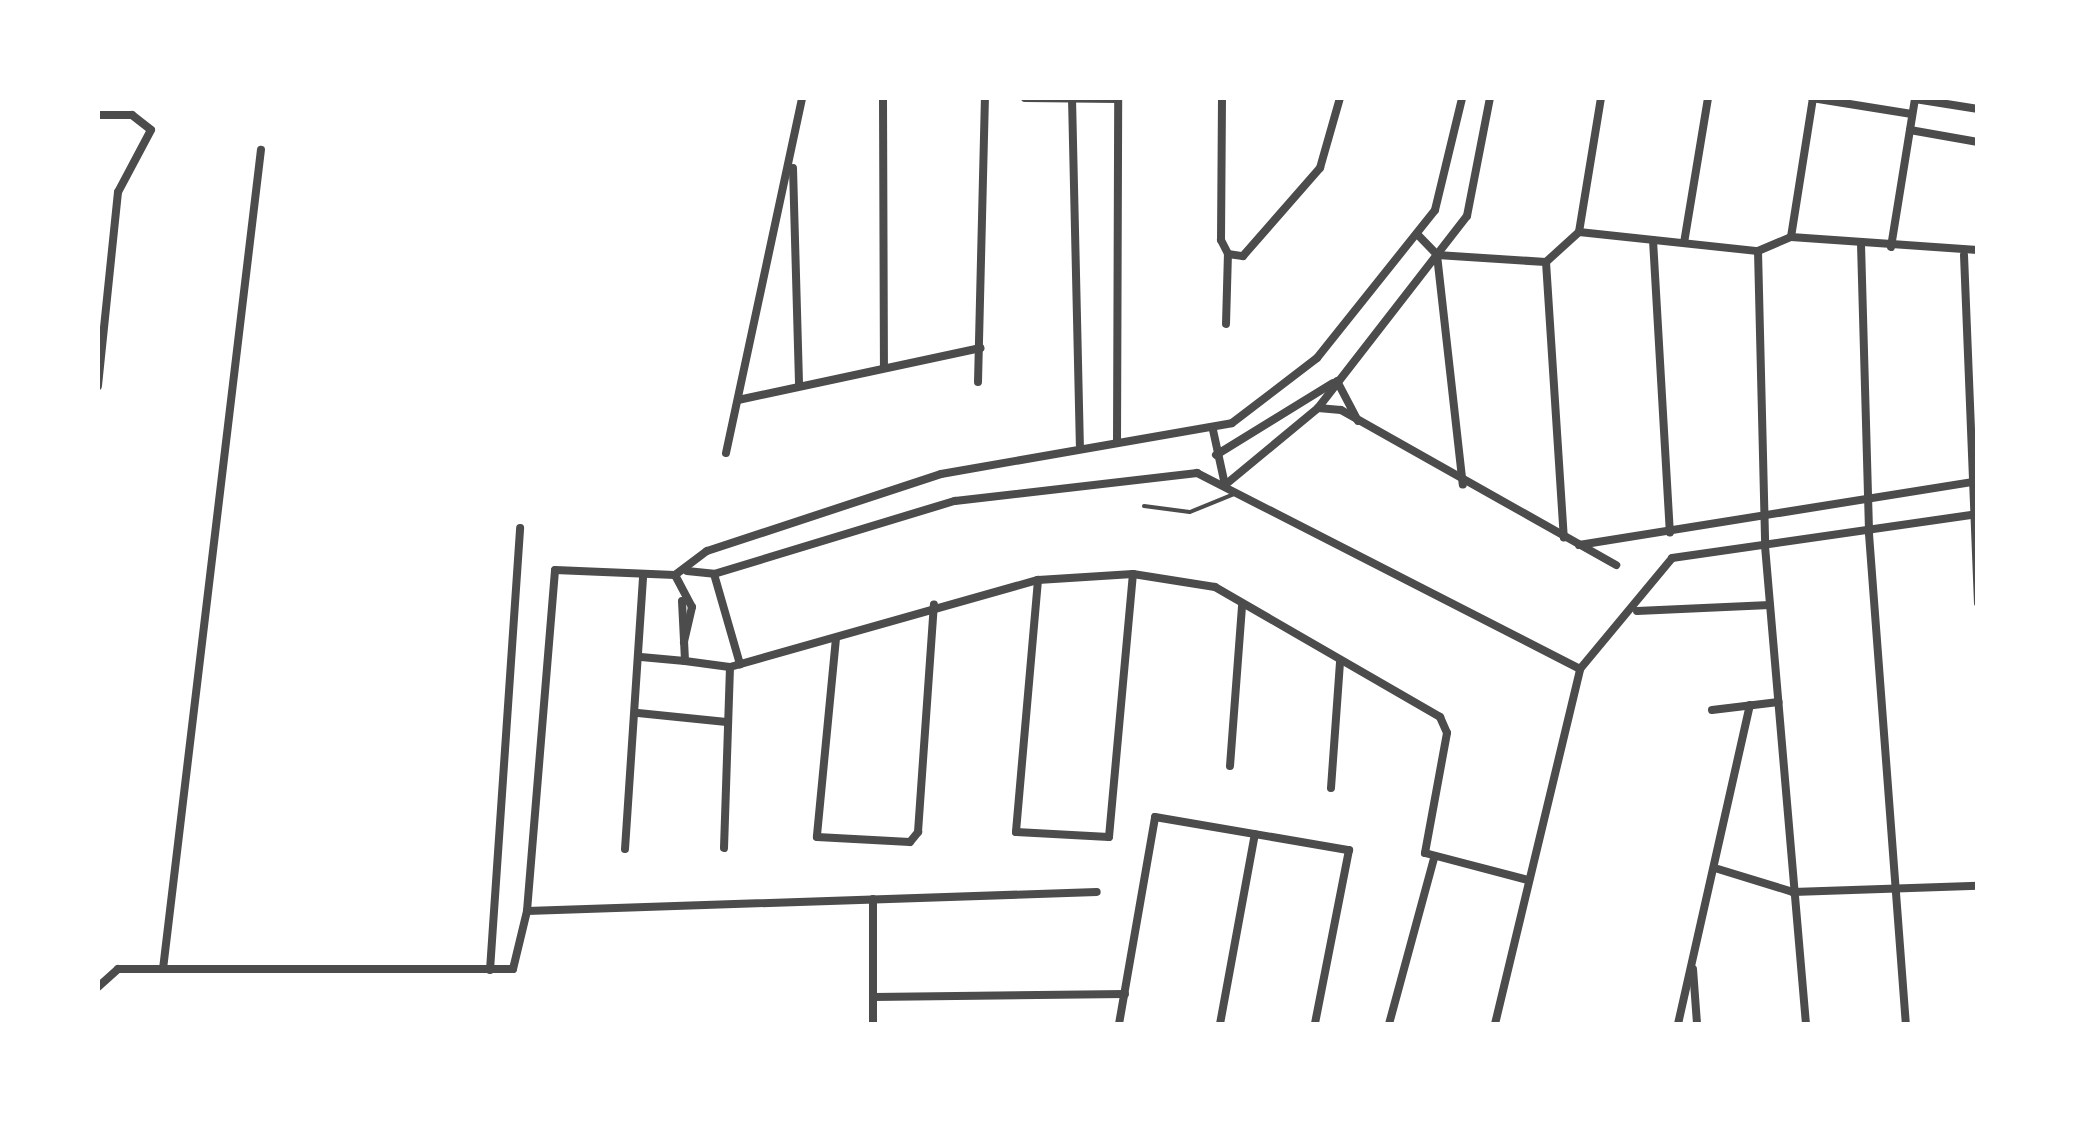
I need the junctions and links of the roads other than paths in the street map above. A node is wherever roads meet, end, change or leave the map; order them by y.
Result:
1 (802, 98) edge
2 (883, 98) edge
3 (986, 98) edge
4 (1025, 98) edge
5 (1072, 98) edge
6 (1118, 98) edge
7 (1222, 98) edge
8 (1340, 98) edge
9 (1462, 98) edge
10 (1490, 98) edge
11 (1601, 98) edge
12 (1695, 98) edge
13 (1813, 98) edge
14 (1915, 98) edge
15 (1708, 99) edge
16 (1978, 109) edge
17 (98, 114) edge
18 (1912, 114) junction
19 (1910, 130) junction
20 (1978, 142) edge
21 (261, 150) dead end
22 (793, 159) junction
23 (1579, 232) junction
24 (1418, 235) junction
25 (1791, 237) junction
26 (1653, 240) junction
27 (1684, 243) junction
28 (1860, 244) junction
29 (1891, 247) junction
30 (1978, 250) edge
31 (1758, 251) junction
32 (1228, 254) junction
33 (1437, 254) junction
34 (1964, 255) junction
35 (1546, 262) junction
36 (1226, 324) dead end
37 (980, 348) junction
38 (884, 366) junction
39 (1336, 381) junction
40 (978, 382) dead end
41 (98, 386) edge
42 (799, 386) junction
43 (738, 400) junction
44 (1318, 408) junction
45 (1358, 421) junction
46 (1212, 430) junction
47 (1116, 442) junction
48 (1080, 445) junction
49 (726, 454) dead end
50 (1216, 455) junction
51 (1975, 482) edge
52 (1225, 484) junction
53 (1463, 485) junction
54 (1234, 494) junction
55 (1870, 503) junction
56 (1144, 506) dead end
57 (1768, 515) junction
58 (1974, 515) edge
59 (520, 528) dead end
60 (1670, 533) junction
61 (1869, 534) junction
62 (1564, 537) junction
63 (1580, 545) junction
64 (1765, 546) junction
65 (1616, 565) dead end
66 (686, 570) junction
67 (714, 574) junction
68 (1133, 574) junction
69 (675, 575) junction
70 (643, 578) junction
71 (1038, 580) junction
72 (682, 601) junction
73 (1978, 603) edge
74 (934, 606) junction
75 (1242, 606) junction
76 (1770, 606) junction
77 (1637, 612) junction
78 (836, 638) junction
79 (684, 642) junction
80 (640, 657) junction
81 (685, 661) junction
82 (1340, 662) junction
83 (735, 665) junction
84 (1580, 670) junction
85 (1779, 702) junction
86 (1750, 706) junction
87 (1712, 710) dead end
88 (638, 713) junction
89 (728, 722) junction
90 (1230, 766) dead end
91 (1332, 788) dead end
92 (1255, 834) junction
93 (724, 848) dead end
94 (624, 849) dead end
95 (1434, 858) junction
96 (1718, 868) junction
97 (1528, 880) junction
98 (1978, 886) edge
99 (1898, 890) junction
100 (1097, 892) dead end
101 (1793, 892) junction
102 (873, 899) junction
103 (527, 910) junction
104 (1692, 958) junction
105 (163, 968) junction
106 (490, 970) junction
107 (98, 987) edge
108 (1125, 994) junction
109 (873, 996) junction
110 (873, 1024) edge
111 (1119, 1024) edge
112 (1220, 1024) edge
113 (1315, 1024) edge
114 (1389, 1024) edge
115 (1495, 1024) edge
116 (1678, 1024) edge
117 (1698, 1024) edge
118 (1806, 1024) edge
119 (1906, 1024) edge

1 - 22 street
2 - 38 street
3 - 37 street
4 - 5 street
5 - 6 street
5 - 48 street
6 - 47 street
7 - 32 street
8 - 32 street
9 - 24 street
10 - 33 street
11 - 23 street
12 - 15 street
13 - 18 street
13 - 25 street
14 - 16 street
14 - 18 street
15 - 27 street
17 - 41 street
18 - 19 street
19 - 20 street
19 - 29 street
21 - 105 street
22 - 42 street
22 - 43 street
23 - 26 street
23 - 35 street
24 - 33 street
24 - 46 street
25 - 28 street
25 - 31 street
26 - 27 street
26 - 60 street
27 - 31 street
28 - 29 street
28 - 55 street
29 - 34 street
30 - 34 street
31 - 57 street
32 - 36 street
33 - 35 street
33 - 39 street
33 - 53 street
34 - 51 street
35 - 62 street
37 - 38 street
37 - 40 street
38 - 42 street
39 - 44 street
39 - 45 street
39 - 50 street
42 - 43 street
43 - 49 street
44 - 45 street
44 - 52 street
45 - 53 street
46 - 47 street
46 - 50 street
47 - 48 street
48 - 66 street
50 - 52 street
51 - 55 street
51 - 58 street
52 - 54 street
52 - 67 street
53 - 62 street
54 - 56 lane
54 - 84 street
55 - 57 street
55 - 61 street
57 - 60 street
57 - 64 street
58 - 61 street
58 - 73 street
59 - 106 street
60 - 63 street
61 - 64 street
61 - 99 street
62 - 63 street
63 - 65 street
64 - 76 street
64 - 77 street
66 - 67 street
66 - 69 street
67 - 83 street
68 - 71 street
68 - 71 street
68 - 75 street
69 - 70 street
69 - 72 street
70 - 80 street
70 - 103 street
71 - 74 street
72 - 79 street
72 - 79 street
74 - 78 street
74 - 78 street
75 - 82 street
75 - 90 street
76 - 77 street
76 - 85 street
77 - 84 street
78 - 83 street
79 - 81 street
80 - 81 street
80 - 88 street
81 - 83 street
82 - 91 street
82 - 95 street
83 - 89 street
84 - 97 street
85 - 86 street
85 - 101 street
86 - 87 street
86 - 96 street
88 - 89 street
88 - 94 street
89 - 93 street
92 - 108 street
92 - 112 street
92 - 113 street
95 - 97 street
95 - 114 street
96 - 101 street
96 - 104 street
97 - 115 street
98 - 99 street
99 - 101 street
99 - 119 street
100 - 102 street
101 - 118 street
102 - 103 street
102 - 109 street
103 - 106 street
104 - 116 street
104 - 117 street
105 - 106 street
105 - 107 street
108 - 109 street
108 - 111 street
109 - 110 street

